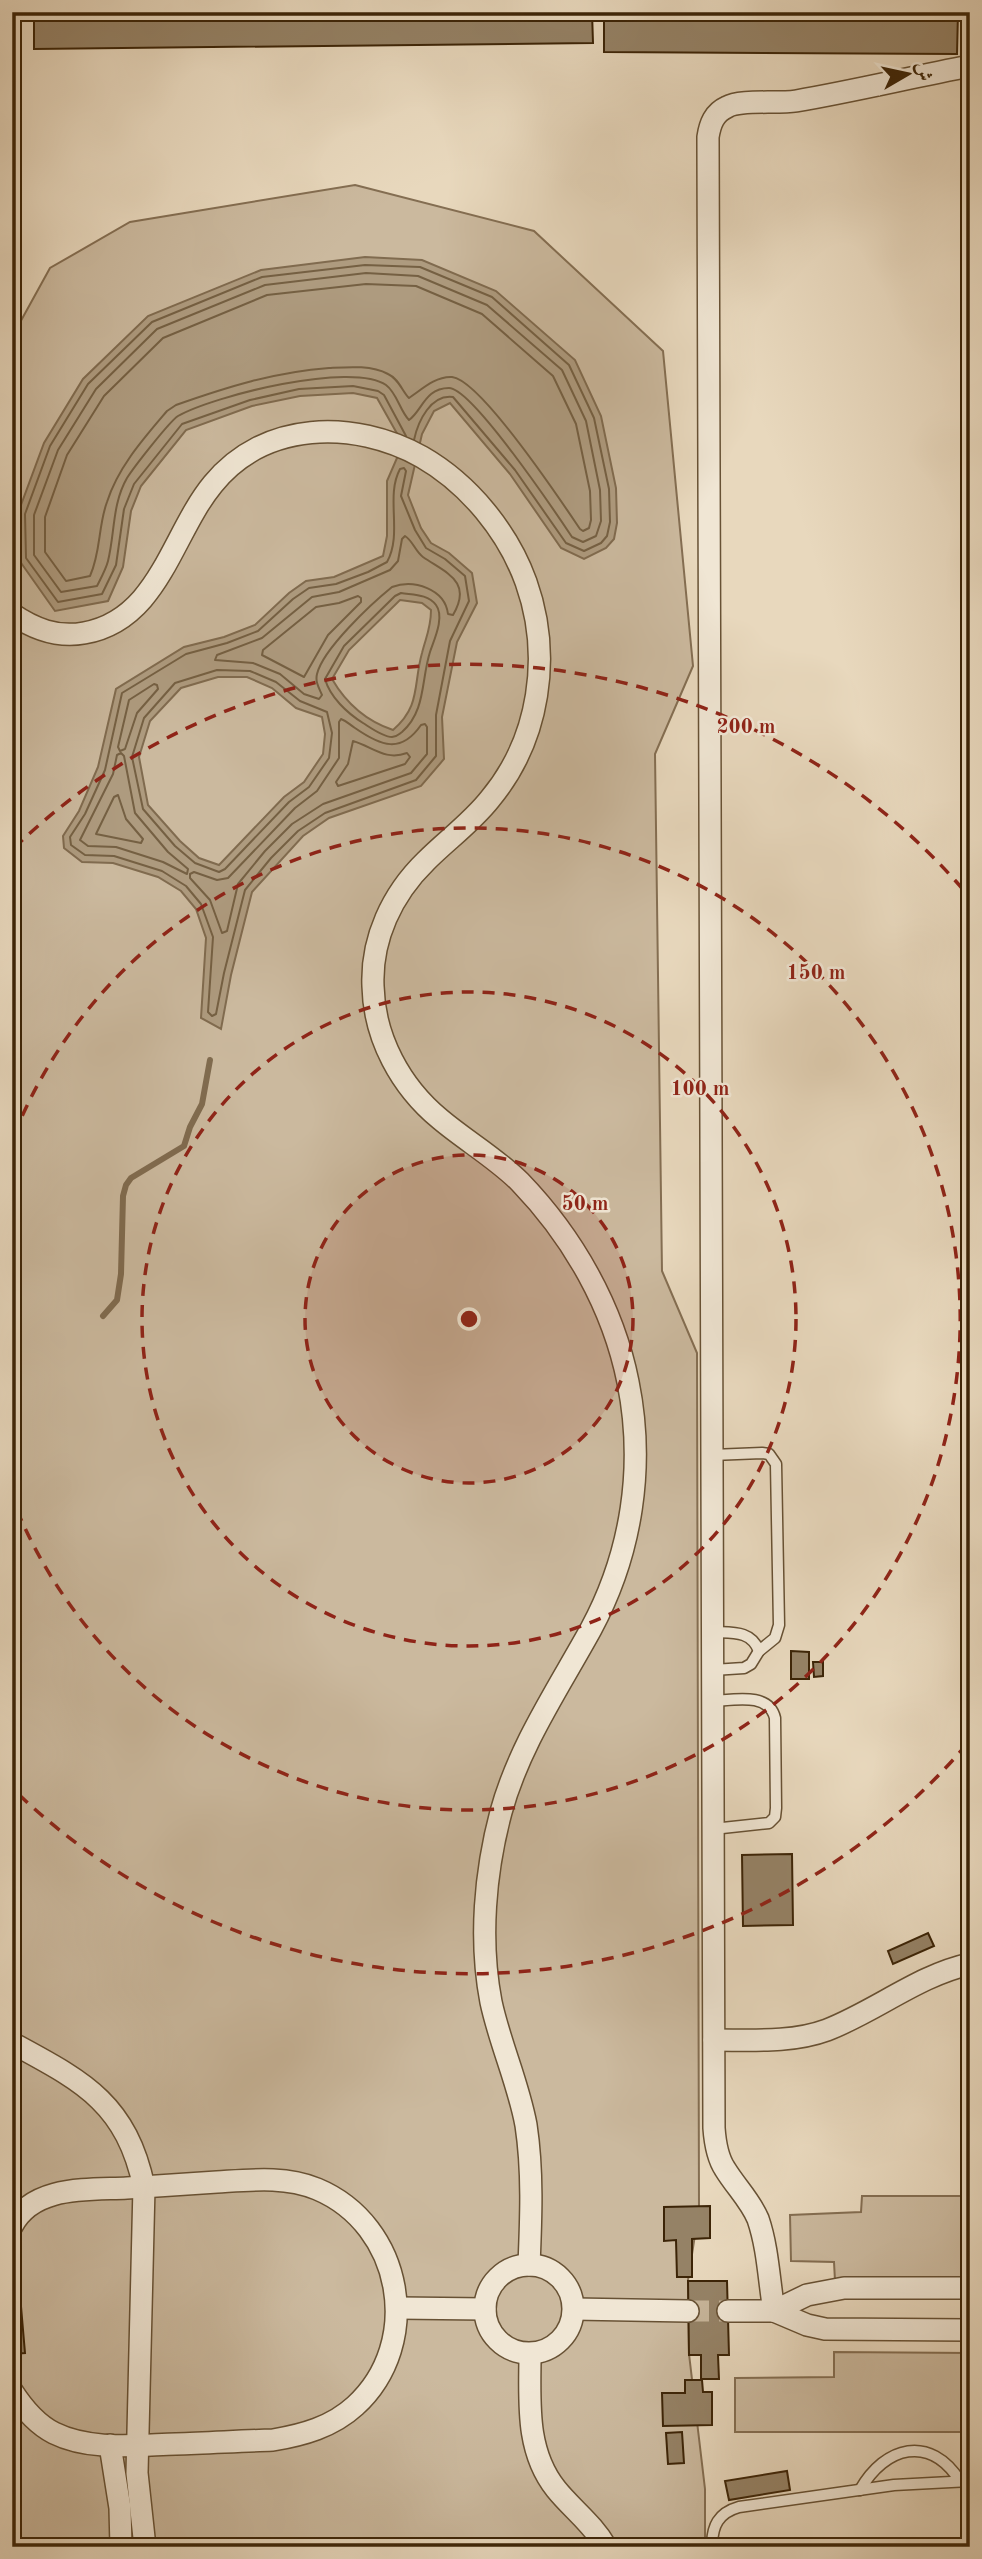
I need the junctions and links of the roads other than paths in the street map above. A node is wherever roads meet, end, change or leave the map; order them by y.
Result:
1 (970, 66) edge
2 (12, 614) edge
3 (712, 1455) junction
4 (713, 1632) junction
5 (760, 1651) junction
6 (713, 1670) junction
7 (713, 1701) junction
8 (713, 1829) junction
9 (970, 1964) edge
10 (714, 2040) junction
11 (12, 2043) edge
12 (144, 2187) junction
13 (12, 2226) edge
14 (529, 2265) junction
15 (970, 2288) edge
16 (398, 2308) junction
17 (485, 2309) junction
18 (574, 2309) junction
19 (688, 2311) tunnel mouth
20 (774, 2311) junction
21 (728, 2312) tunnel mouth
22 (970, 2330) edge
23 (530, 2354) junction
24 (12, 2391) edge
25 (110, 2445) junction
26 (138, 2445) junction
27 (965, 2481) edge
28 (860, 2490) junction
29 (121, 2547) edge
30 (145, 2547) edge
31 (606, 2547) edge
32 (712, 2547) edge

1 - 3 street
2 - 14 street
3 - 4 street
3 - 5 lane
4 - 5 lane
4 - 6 street
5 - 6 lane
6 - 7 street
7 - 8 street
7 - 8 lane
8 - 10 street
9 - 10 street
10 - 20 street
11 - 12 street
12 - 13 street
12 - 16 street
12 - 26 street
14 - 17 street
14 - 18 street
15 - 20 street
16 - 17 street
16 - 26 street
17 - 23 street
18 - 19 street
18 - 23 street
20 - 21 street
20 - 22 street
23 - 31 street
24 - 25 street
25 - 26 street
25 - 29 street
26 - 30 street
27 - 28 lane
27 - 28 lane
28 - 32 lane

